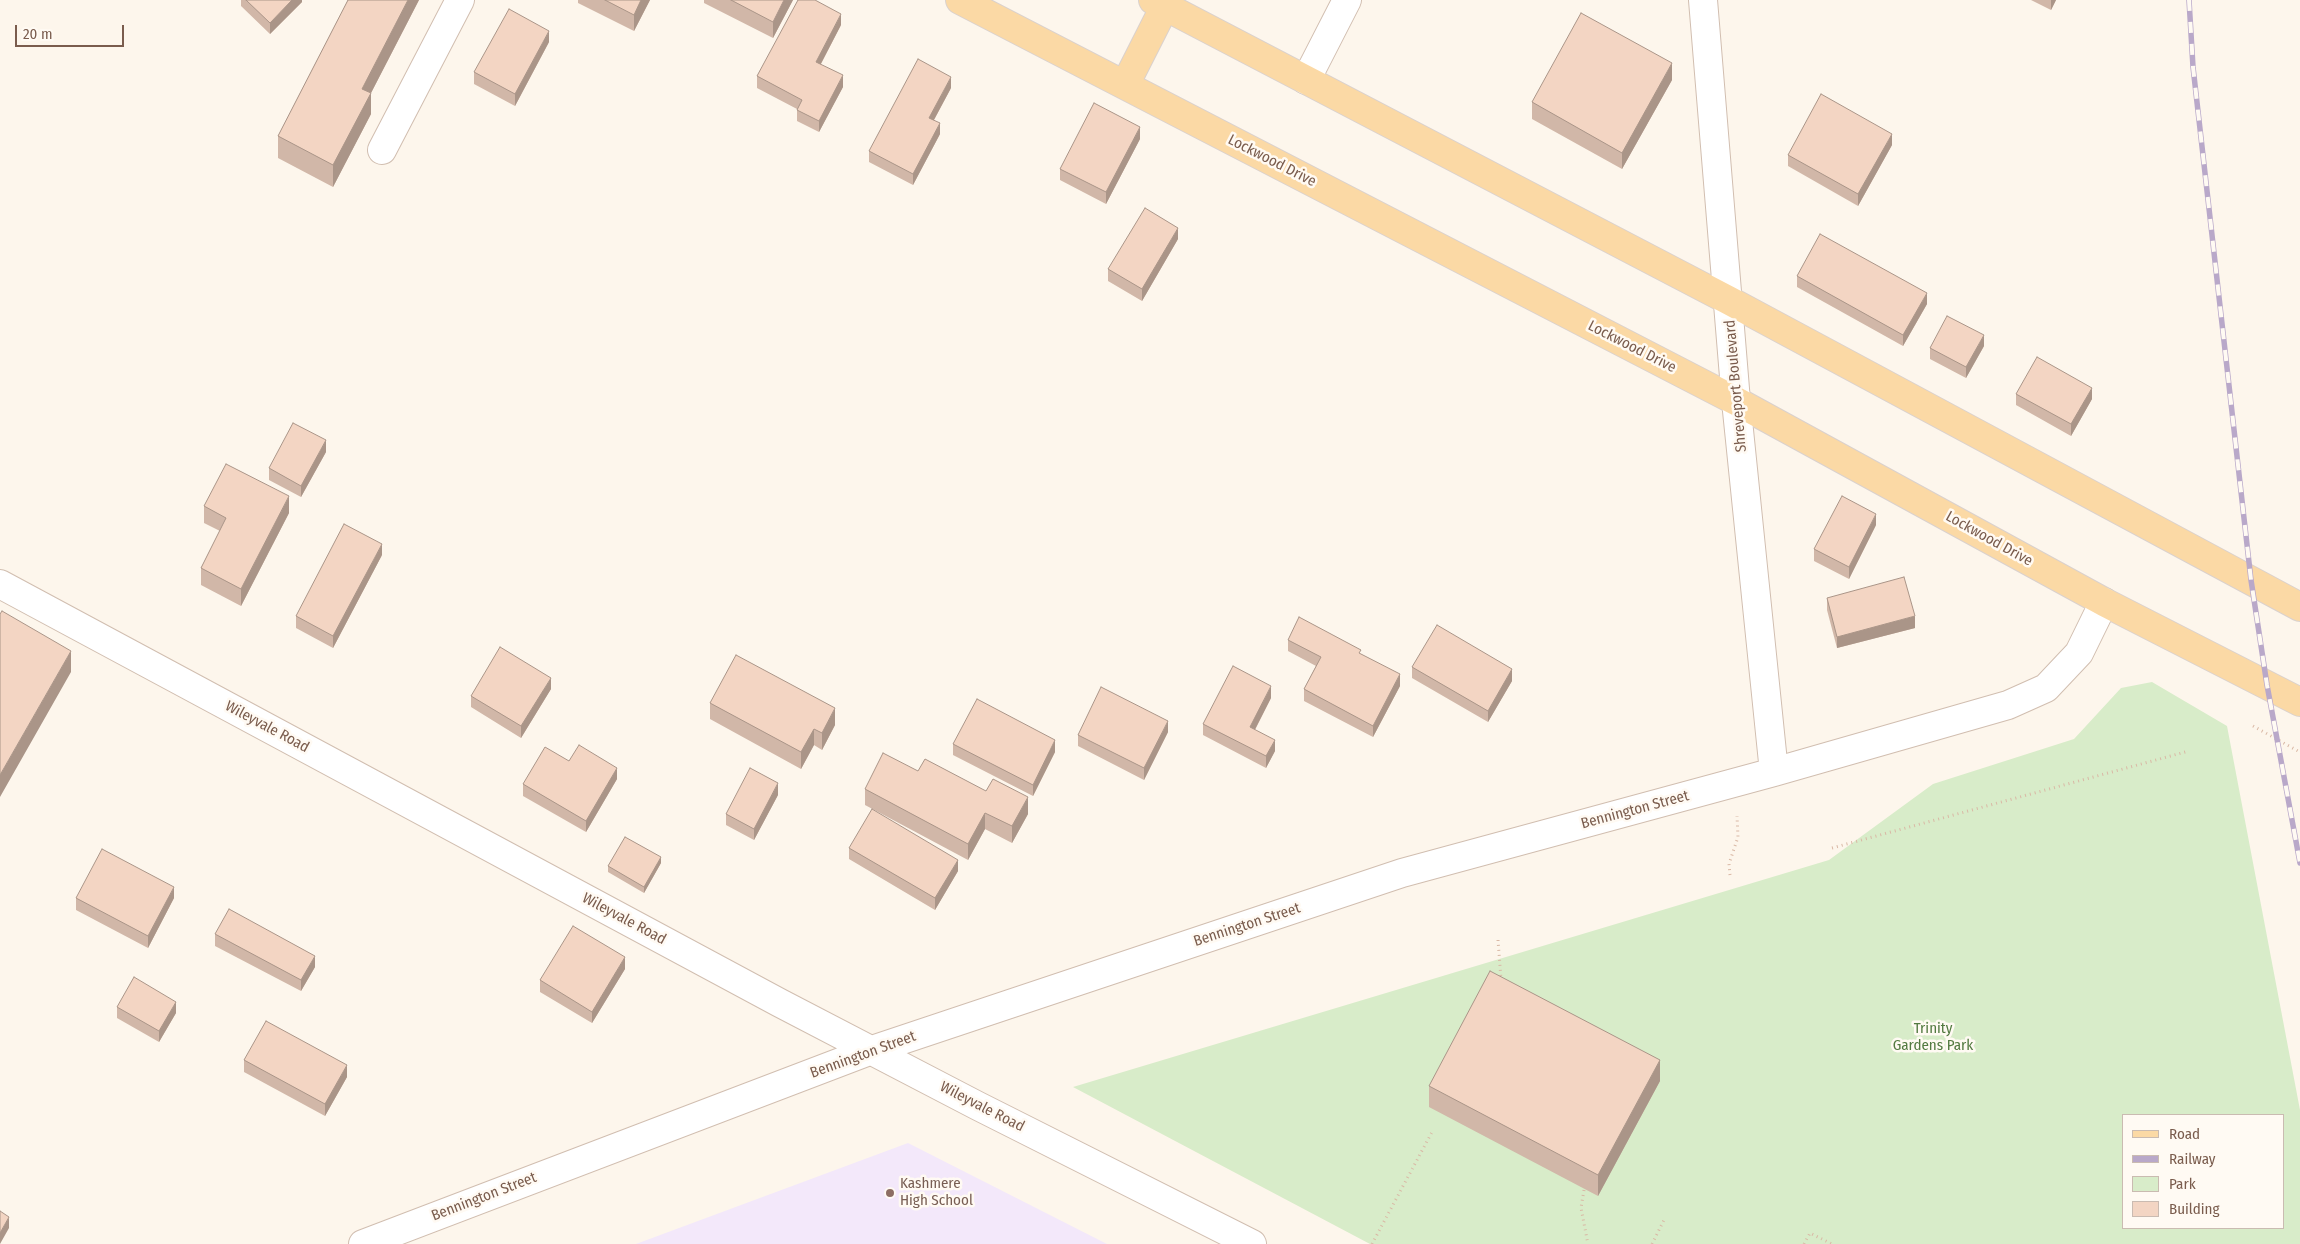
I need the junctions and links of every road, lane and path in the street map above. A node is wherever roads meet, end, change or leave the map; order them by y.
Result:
1 (460, 0) edge
2 (960, 0) edge
3 (1347, 0) edge
4 (1703, 0) edge
5 (1159, 3) edge
6 (1306, 80) junction
7 (1125, 85) junction
8 (382, 150) dead end
9 (1728, 300) junction
10 (1736, 401) junction
11 (0, 584) edge
12 (2104, 602) junction
13 (2300, 607) edge
14 (2300, 702) edge
15 (2253, 726) dead end
16 (2189, 751) dead end
17 (2298, 752) dead end
18 (1774, 772) junction
19 (1737, 813) dead end
20 (1832, 848) dead end
21 (1730, 876) dead end
22 (1498, 940) dead end
23 (1502, 986) edge
24 (872, 1050) junction
25 (1432, 1132) dead end
26 (1584, 1190) edge
27 (1665, 1218) dead end
28 (1208, 1233) edge
29 (363, 1244) edge
30 (1252, 1244) edge
31 (1372, 1244) edge
32 (1588, 1244) edge
33 (1652, 1244) edge
34 (1804, 1244) edge
35 (1832, 1244) edge

1 - 8 street
2 - 7 main road, Lockwood Drive
3 - 6 street
4 - 9 street, Shreveport Boulevard
5 - 6 main road
5 - 7 main road
6 - 9 main road
7 - 10 main road, Lockwood Drive
9 - 10 street, Shreveport Boulevard
9 - 13 main road
10 - 12 main road, Lockwood Drive
10 - 18 street, Shreveport Boulevard
11 - 24 street, Wileyvale Road
12 - 14 main road, Lockwood Drive
12 - 18 street, Bennington Street
15 - 17 path
16 - 20 path
18 - 24 street, Bennington Street
19 - 21 path
22 - 23 path
24 - 28 street, Wileyvale Road
24 - 29 street, Bennington Street
25 - 31 path
26 - 32 path
27 - 33 path
28 - 30 street, Wileyvale Road
34 - 35 path

